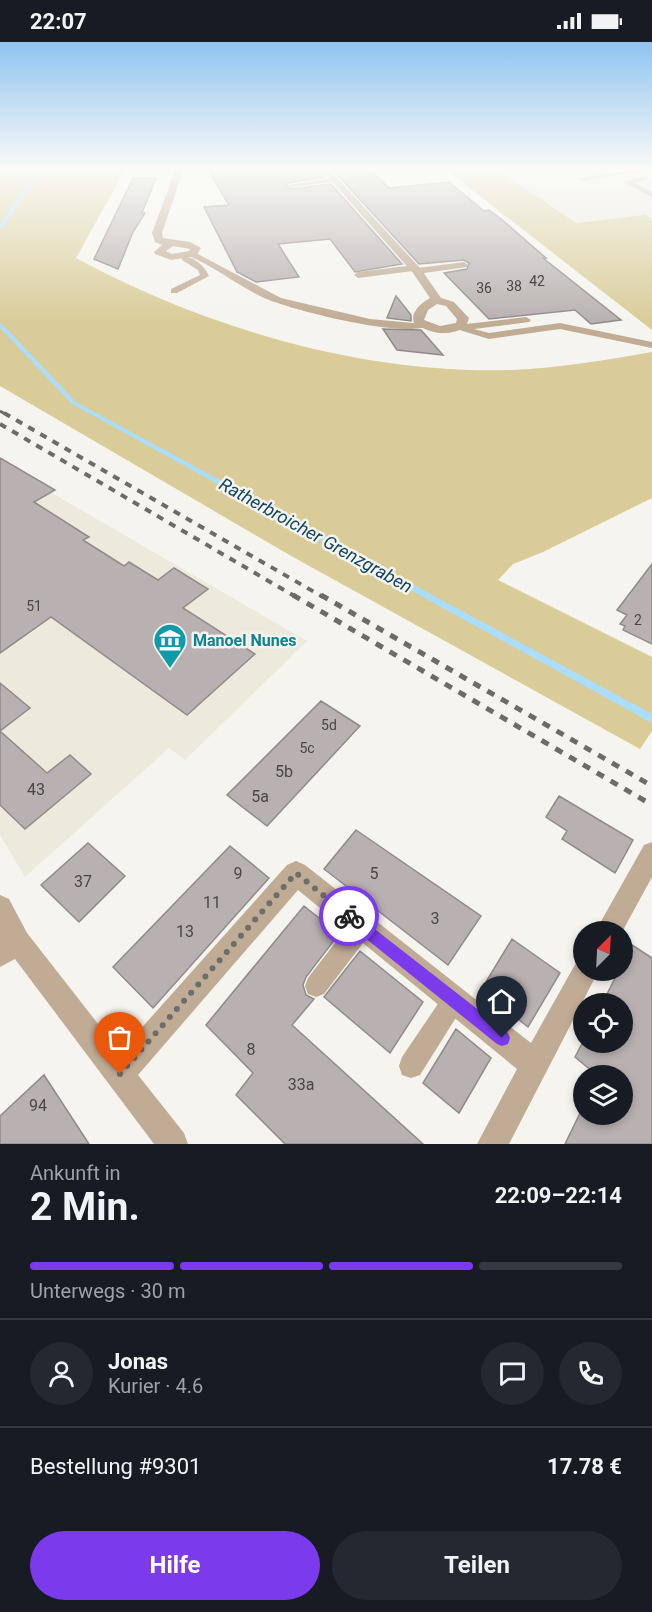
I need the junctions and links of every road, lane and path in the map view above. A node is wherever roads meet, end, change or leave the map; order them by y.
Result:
1 (162, 219) edge
2 (371, 219) edge
3 (167, 245) junction
4 (187, 255) junction
5 (464, 265) dead end
6 (416, 269) junction
7 (358, 275) dead end
8 (174, 291) dead end
9 (437, 300) junction
10 (526, 320) dead end
11 (424, 325) junction
12 (458, 328) junction
13 (652, 345) edge
14 (652, 853) edge
15 (0, 908) edge
16 (614, 921) edge
17 (362, 926) junction
18 (9, 948) edge
19 (580, 981) edge
20 (316, 986) dead end
21 (454, 1000) junction
22 (534, 1064) junction
23 (411, 1066) dead end
24 (120, 1074) junction
25 (173, 1144) edge
26 (492, 1144) edge

1 - 3 street
2 - 6 street
3 - 4 street
3 - 4 street
4 - 8 lane
4 - 11 lane
5 - 6 lane
6 - 7 lane
6 - 9 street
9 - 11 street
9 - 12 street
10 - 12 lane
11 - 12 street
12 - 13 lane
14 - 16 street
15 - 18 street
17 - 20 lane
17 - 21 street
17 - 24 street
18 - 24 street
19 - 22 street
21 - 22 street
21 - 23 lane
22 - 26 street
24 - 25 street

